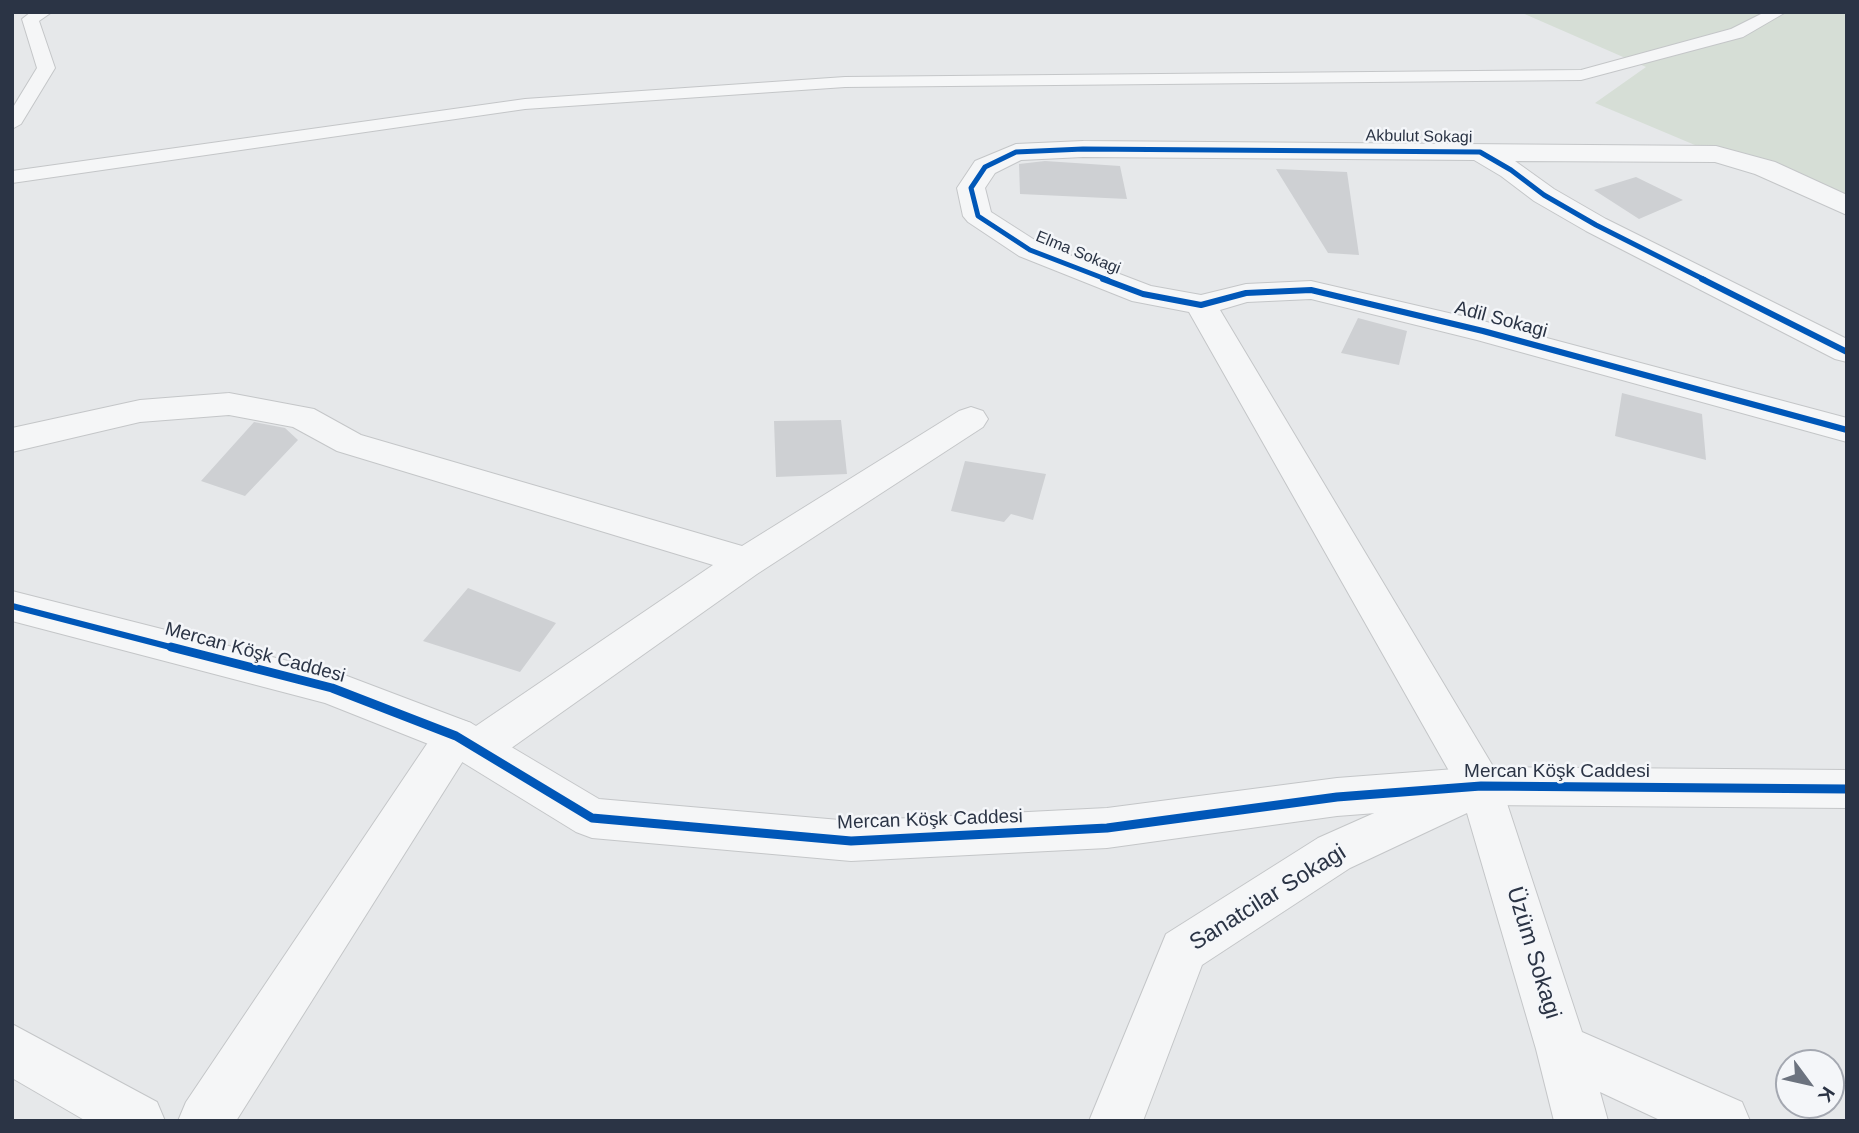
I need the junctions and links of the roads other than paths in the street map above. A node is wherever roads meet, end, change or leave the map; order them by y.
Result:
1 (44, 12) edge
2 (1778, 12) edge
3 (12, 124) edge
4 (1480, 152) junction
5 (985, 167) joint
6 (12, 177) edge
7 (1847, 206) edge
8 (1143, 294) joint
9 (1201, 305) junction
10 (1847, 352) edge
11 (971, 419) dead end
12 (1847, 430) edge
13 (12, 440) edge
14 (743, 564) junction
15 (12, 606) edge
16 (467, 742) junction
17 (1481, 786) junction
18 (1847, 789) edge
19 (12, 1049) edge
20 (1562, 1049) junction
21 (138, 1121) edge
22 (205, 1121) edge
23 (1116, 1121) edge
24 (1581, 1121) edge
25 (1723, 1121) edge

1 - 3 lane
2 - 6 lane
4 - 5 street, Akbulut Sokagi
4 - 7 street
4 - 10 street, Akbulut Sokagi
5 - 8 street, Elma Sokagi
8 - 9 street, Adil Sokagi
9 - 12 street, Adil Sokagi
9 - 17 street
11 - 14 street
13 - 14 street
14 - 16 street
15 - 16 street, Mercan Köşk Caddesi
16 - 17 street, Mercan Köşk Caddesi
16 - 22 street
17 - 18 street, Mercan Köşk Caddesi
17 - 20 street, Üzüm Sokagi
17 - 23 street, Sanatcilar Sokagi
19 - 21 street
20 - 24 street, Üzüm Sokagi
20 - 25 street

